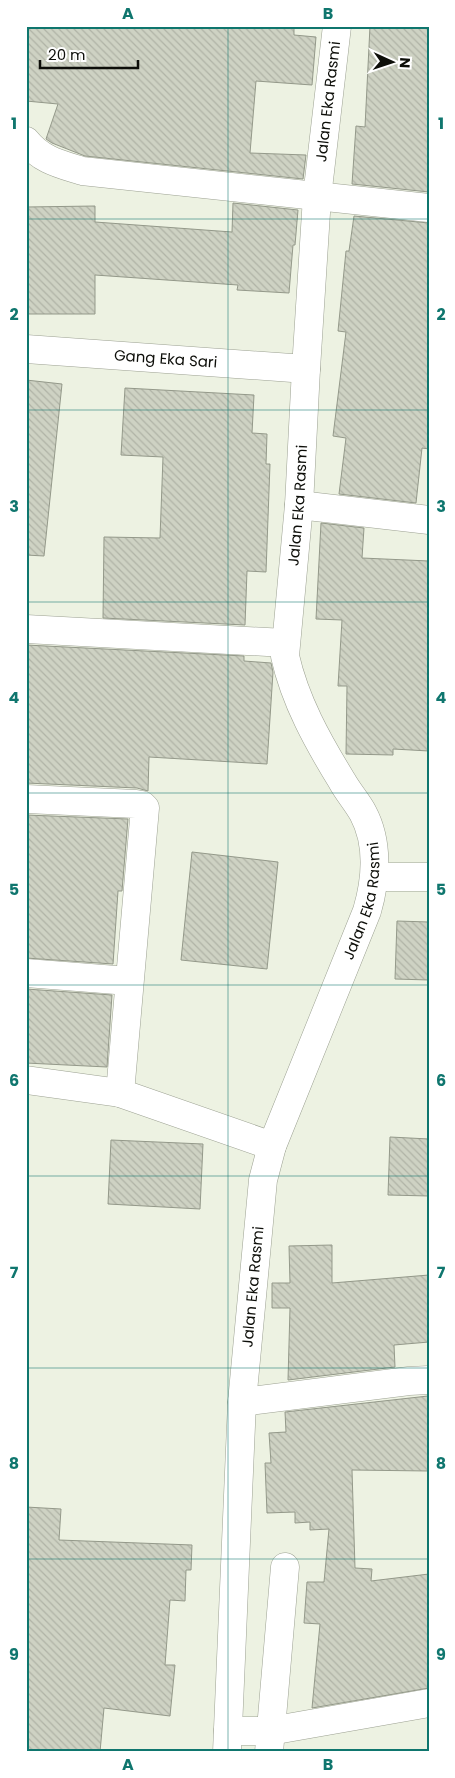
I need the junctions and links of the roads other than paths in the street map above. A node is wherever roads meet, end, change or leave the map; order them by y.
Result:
1 (337, 26) edge
2 (26, 142) edge
3 (317, 197) junction
4 (429, 208) edge
5 (26, 349) edge
6 (306, 369) junction
7 (299, 505) junction
8 (429, 520) edge
9 (26, 628) edge
10 (285, 643) junction
11 (26, 799) edge
12 (375, 877) junction
13 (429, 877) edge
14 (26, 973) edge
15 (129, 981) junction
16 (26, 1080) edge
17 (120, 1093) junction
18 (272, 1146) junction
19 (429, 1380) edge
20 (242, 1402) junction
21 (285, 1567) dead end
22 (429, 1703) edge
23 (227, 1741) edge
24 (270, 1741) edge

1 - 3 street, Jalan Eka Rasmi
2 - 3 street
3 - 4 street
3 - 6 street, Jalan Eka Rasmi
5 - 6 street, Gang Eka Sari
6 - 7 street, Jalan Eka Rasmi
7 - 8 street
7 - 10 street, Jalan Eka Rasmi
9 - 10 street
10 - 12 street, Jalan Eka Rasmi
11 - 15 street
12 - 13 street
12 - 18 street, Jalan Eka Rasmi
14 - 15 street
15 - 17 street
16 - 17 street
17 - 18 street
18 - 20 street, Jalan Eka Rasmi
19 - 20 street
20 - 23 street, Jalan Eka Rasmi
21 - 24 street
22 - 24 street
23 - 24 street

